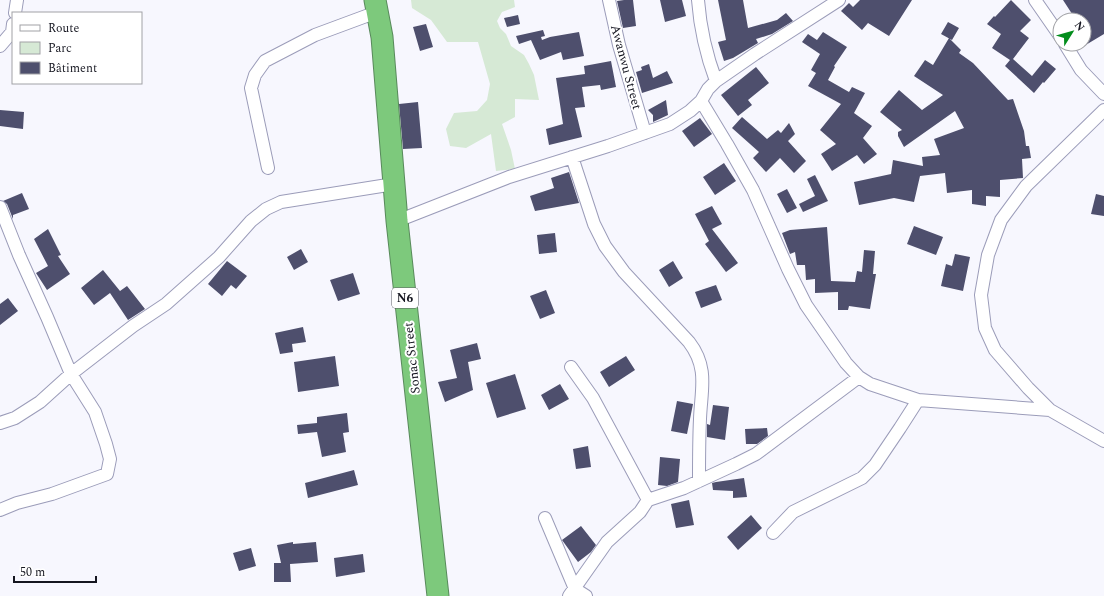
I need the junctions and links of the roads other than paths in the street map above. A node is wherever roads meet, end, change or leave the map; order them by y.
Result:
1 (17, 0) edge
2 (610, 0) edge
3 (698, 0) edge
4 (838, 0) edge
5 (1035, 0) edge
6 (376, 6) edge
7 (15, 12) edge
8 (1052, 24) edge
9 (12, 32) edge
10 (0, 46) edge
11 (1070, 52) edge
12 (716, 81) junction
13 (1104, 94) edge
14 (701, 101) junction
15 (1104, 110) edge
16 (645, 133) junction
17 (572, 157) junction
18 (268, 168) dead end
19 (394, 184) junction
20 (0, 207) edge
21 (397, 221) junction
22 (571, 366) dead end
23 (71, 374) junction
24 (859, 377) junction
25 (918, 400) junction
26 (1050, 410) junction
27 (0, 423) edge
28 (1104, 441) edge
29 (699, 481) junction
30 (648, 500) junction
31 (0, 510) edge
32 (545, 518) dead end
33 (773, 533) dead end
34 (572, 592) edge
35 (438, 596) edge
36 (586, 596) edge

1 - 7 street
2 - 16 street, Awanwu Street
3 - 12 street
4 - 12 street
5 - 8 street
6 - 18 street
6 - 19 highway, Sonac Street / N6
9 - 10 street
11 - 13 street
12 - 14 street
14 - 16 street
14 - 24 street
15 - 26 street
16 - 17 street
17 - 21 street
17 - 29 street
19 - 21 highway, Sonac Street / N6
19 - 23 street
20 - 23 street
21 - 35 highway, Sonac Street / N6
22 - 30 street
23 - 27 street
23 - 31 street
24 - 25 street
24 - 29 street
25 - 26 street
25 - 33 street
26 - 28 street
29 - 30 street
30 - 34 street
32 - 34 street
34 - 36 street

